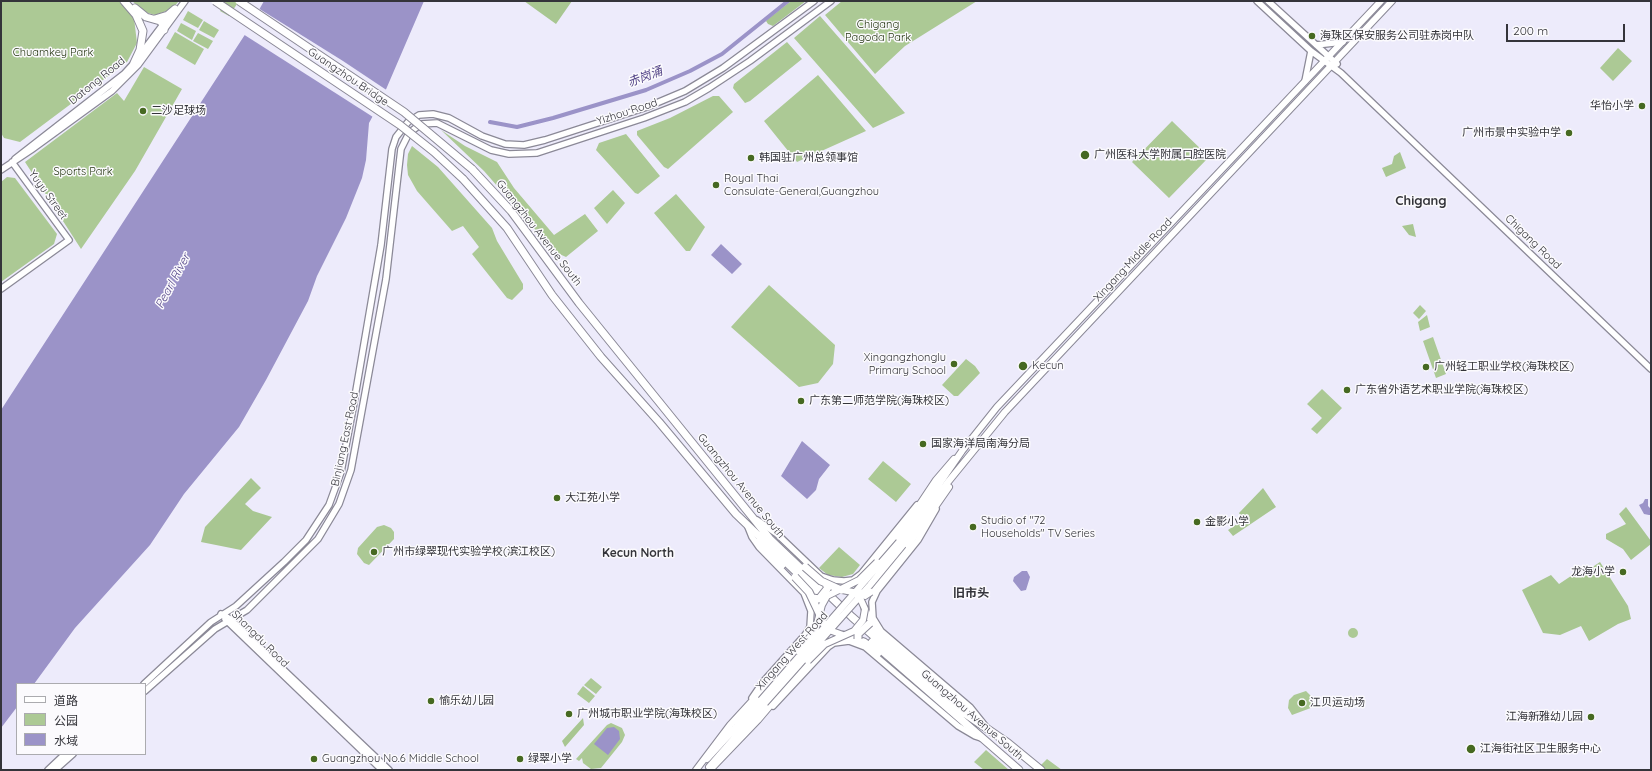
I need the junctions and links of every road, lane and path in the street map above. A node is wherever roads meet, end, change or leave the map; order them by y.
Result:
1 (124, 1) edge
2 (128, 1) edge
3 (182, 1) edge
4 (186, 1) edge
5 (215, 1) edge
6 (239, 1) edge
7 (814, 1) edge
8 (831, 1) edge
9 (1257, 1) edge
10 (1268, 1) edge
11 (1381, 1) edge
12 (1392, 1) edge
13 (175, 9) junction
14 (134, 10) junction
15 (155, 19) junction
16 (163, 27) junction
17 (1343, 42) junction
18 (1316, 45) junction
19 (1311, 51) junction
20 (1326, 59) junction
21 (134, 63) junction
22 (1334, 63) junction
23 (1305, 81) junction
24 (403, 128) joint
25 (410, 133) joint
26 (12, 162) junction
27 (472, 169) joint
28 (1, 170) edge
29 (463, 179) joint
30 (1, 290) edge
31 (1651, 369) edge
32 (962, 451) junction
33 (968, 457) junction
34 (921, 500) junction
35 (939, 502) junction
36 (753, 518) junction
37 (747, 524) junction
38 (901, 544) junction
39 (266, 579) junction
40 (854, 582) junction
41 (826, 584) junction
42 (272, 585) junction
43 (841, 590) junction
44 (872, 595) junction
45 (813, 598) junction
46 (865, 609) junction
47 (221, 614) junction
48 (820, 615) junction
49 (228, 620) junction
50 (870, 623) junction
51 (812, 629) junction
52 (843, 635) junction
53 (858, 639) junction
54 (831, 642) junction
55 (145, 683) edge
56 (146, 690) edge
57 (763, 701) junction
58 (747, 706) junction
59 (758, 720) junction
60 (988, 730) junction
61 (981, 738) junction
62 (64, 755) edge
63 (72, 755) edge
64 (48, 770) edge
65 (55, 770) edge
66 (382, 770) edge
67 (389, 770) edge
68 (697, 770) edge
69 (706, 770) edge
70 (710, 770) edge
71 (1019, 770) edge
72 (1041, 770) edge

1 - 14 highway
2 - 14 highway
3 - 13 main road, Datong Road
4 - 16 main road
5 - 29 highway, Guangzhou Bridge, bridge
6 - 27 highway, Guangzhou Bridge, bridge
7 - 24 main road, Yizhou Road
8 - 25 main road, Yizhou Road
9 - 19 main road
10 - 18 main road
11 - 17 main road, Xingang Middle Road
12 - 22 main road, Xingang Middle Road
13 - 15 highway
13 - 16 main road, Datong Road
14 - 15 highway
14 - 21 highway
15 - 16 highway
16 - 21 main road, Datong Road
16 - 26 main road, Datong Road
17 - 18 main road
17 - 20 main road, Xingang Middle Road
18 - 20 main road
19 - 20 main road
19 - 23 main road
20 - 22 main road, Chigang Road
20 - 23 main road, Xingang Middle Road
21 - 26 main road, Datong Road
22 - 31 main road, Chigang Road
22 - 33 main road, Xingang Middle Road
23 - 32 main road, Xingang Middle Road
24 - 39 main road, Binjiang East Road
25 - 42 main road, Binjiang East Road
26 - 28 main road, Datong Road
26 - 30 main road, Yuyu Street
27 - 36 highway, Guangzhou Avenue South
29 - 37 highway, Guangzhou Avenue South
32 - 34 main road
32 - 38 main road, Xingang Middle Road
33 - 35 main road
33 - 38 main road, Xingang Middle Road
34 - 40 main road
34 - 40 main road, bridge
35 - 44 main road
35 - 44 main road
36 - 40 main road
36 - 41 highway, bridge
36 - 60 highway, Guangzhou Avenue South
37 - 45 highway, bridge
37 - 51 main road
37 - 61 highway, Guangzhou Avenue South
38 - 57 main road, Xingang West Road, bridge
39 - 42 main road
39 - 47 main road, Binjiang East Road
40 - 43 main road, bridge
40 - 44 main road, bridge
41 - 43 highway, bridge
41 - 45 highway, bridge
42 - 49 main road, Binjiang East Road
43 - 46 main road, bridge
43 - 48 main road, bridge
44 - 46 main road, bridge
44 - 60 main road
45 - 48 highway, bridge
46 - 50 highway, bridge
46 - 52 main road, bridge
47 - 49 main road, Shangdu Road
47 - 55 main road, Binjiang East Road
48 - 51 main road, bridge
48 - 52 main road, bridge
49 - 56 main road, Binjiang East Road
49 - 66 main road, Shangdu Road
49 - 67 main road, Shangdu Road
50 - 53 highway, bridge
50 - 60 highway
51 - 54 main road, bridge
51 - 58 main road, bridge
51 - 58 main road
52 - 53 highway, bridge
52 - 54 main road, bridge
53 - 61 highway
54 - 59 main road
54 - 59 main road, bridge
54 - 61 main road
57 - 68 main road, Xingang West Road
57 - 69 main road, Xingang West Road
58 - 68 main road
59 - 70 main road
60 - 72 highway, Guangzhou Avenue South
61 - 71 highway, Guangzhou Avenue South
62 - 64 main road
63 - 65 main road

